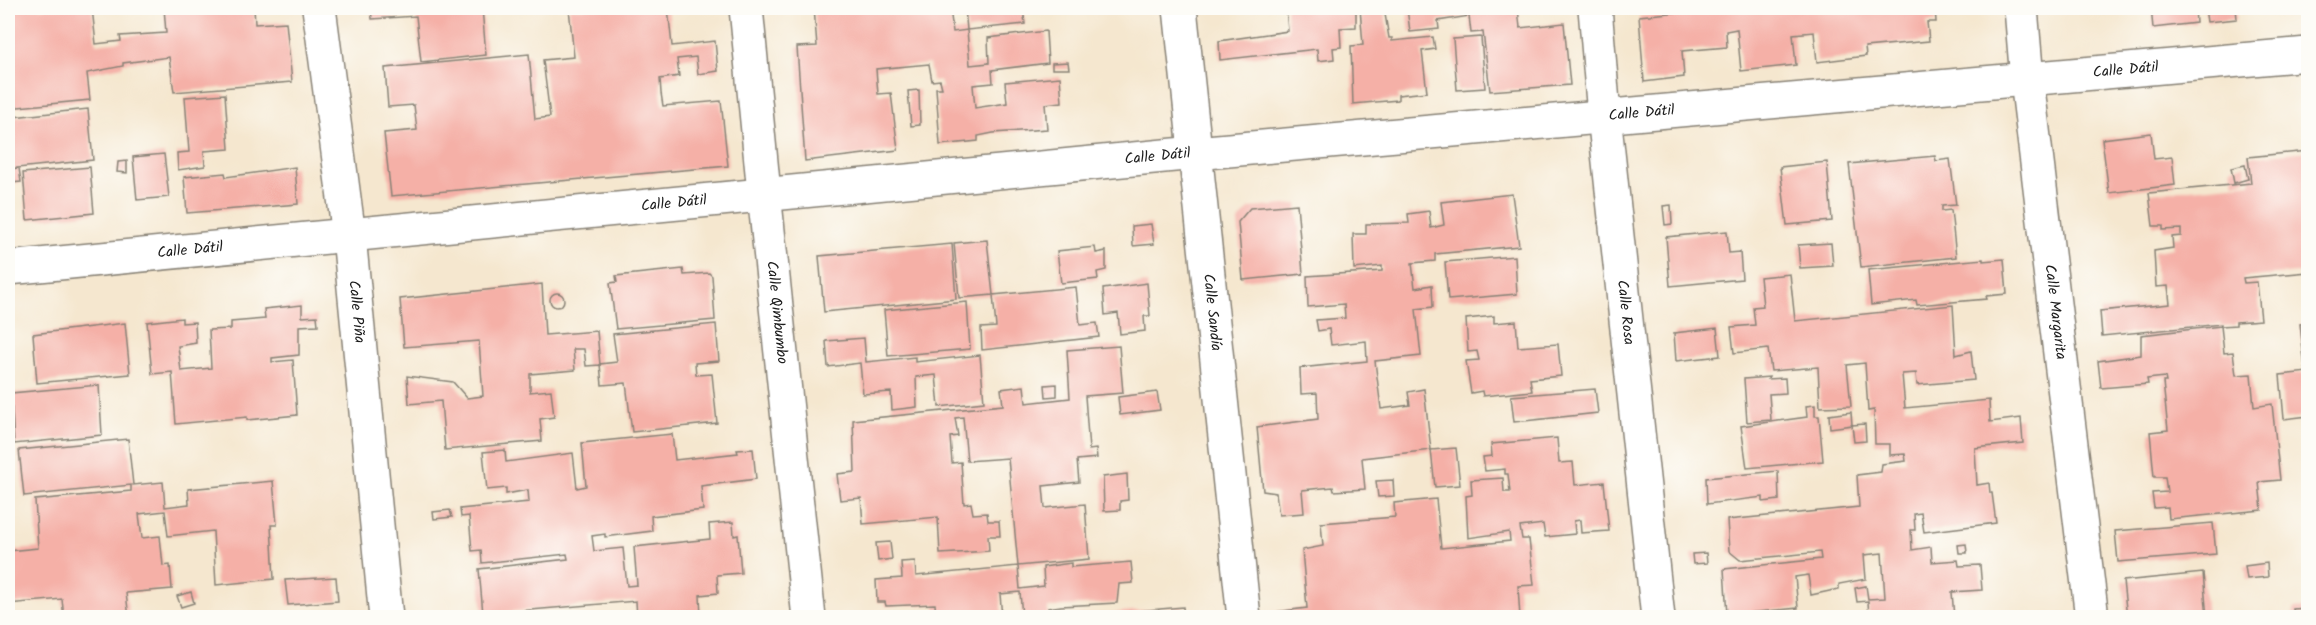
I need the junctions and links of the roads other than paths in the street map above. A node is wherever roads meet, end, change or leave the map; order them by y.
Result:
1 (319, 8) edge
2 (747, 8) edge
3 (1180, 8) edge
4 (1595, 8) edge
5 (2021, 8) edge
6 (2308, 54) edge
7 (2027, 80) junction
8 (1604, 115) junction
9 (1195, 153) junction
10 (764, 193) junction
11 (349, 236) junction
12 (8, 268) edge
13 (386, 618) edge
14 (809, 618) edge
15 (1244, 618) edge
16 (1658, 618) edge
17 (2092, 618) edge

1 - 11 street, Calle Piña
2 - 10 street, Calle Qimbumbo
3 - 9 street, Calle Sandía
4 - 8 street, Calle Rosa
5 - 7 street, Calle Margarita
6 - 7 street, Calle Dátil
7 - 8 street, Calle Dátil
7 - 17 street, Calle Margarita
8 - 9 street, Calle Dátil
8 - 16 street, Calle Rosa
9 - 10 street, Calle Dátil
9 - 15 street, Calle Sandía
10 - 11 street, Calle Dátil
10 - 14 street, Calle Qimbumbo
11 - 12 street, Calle Dátil
11 - 13 street, Calle Piña

